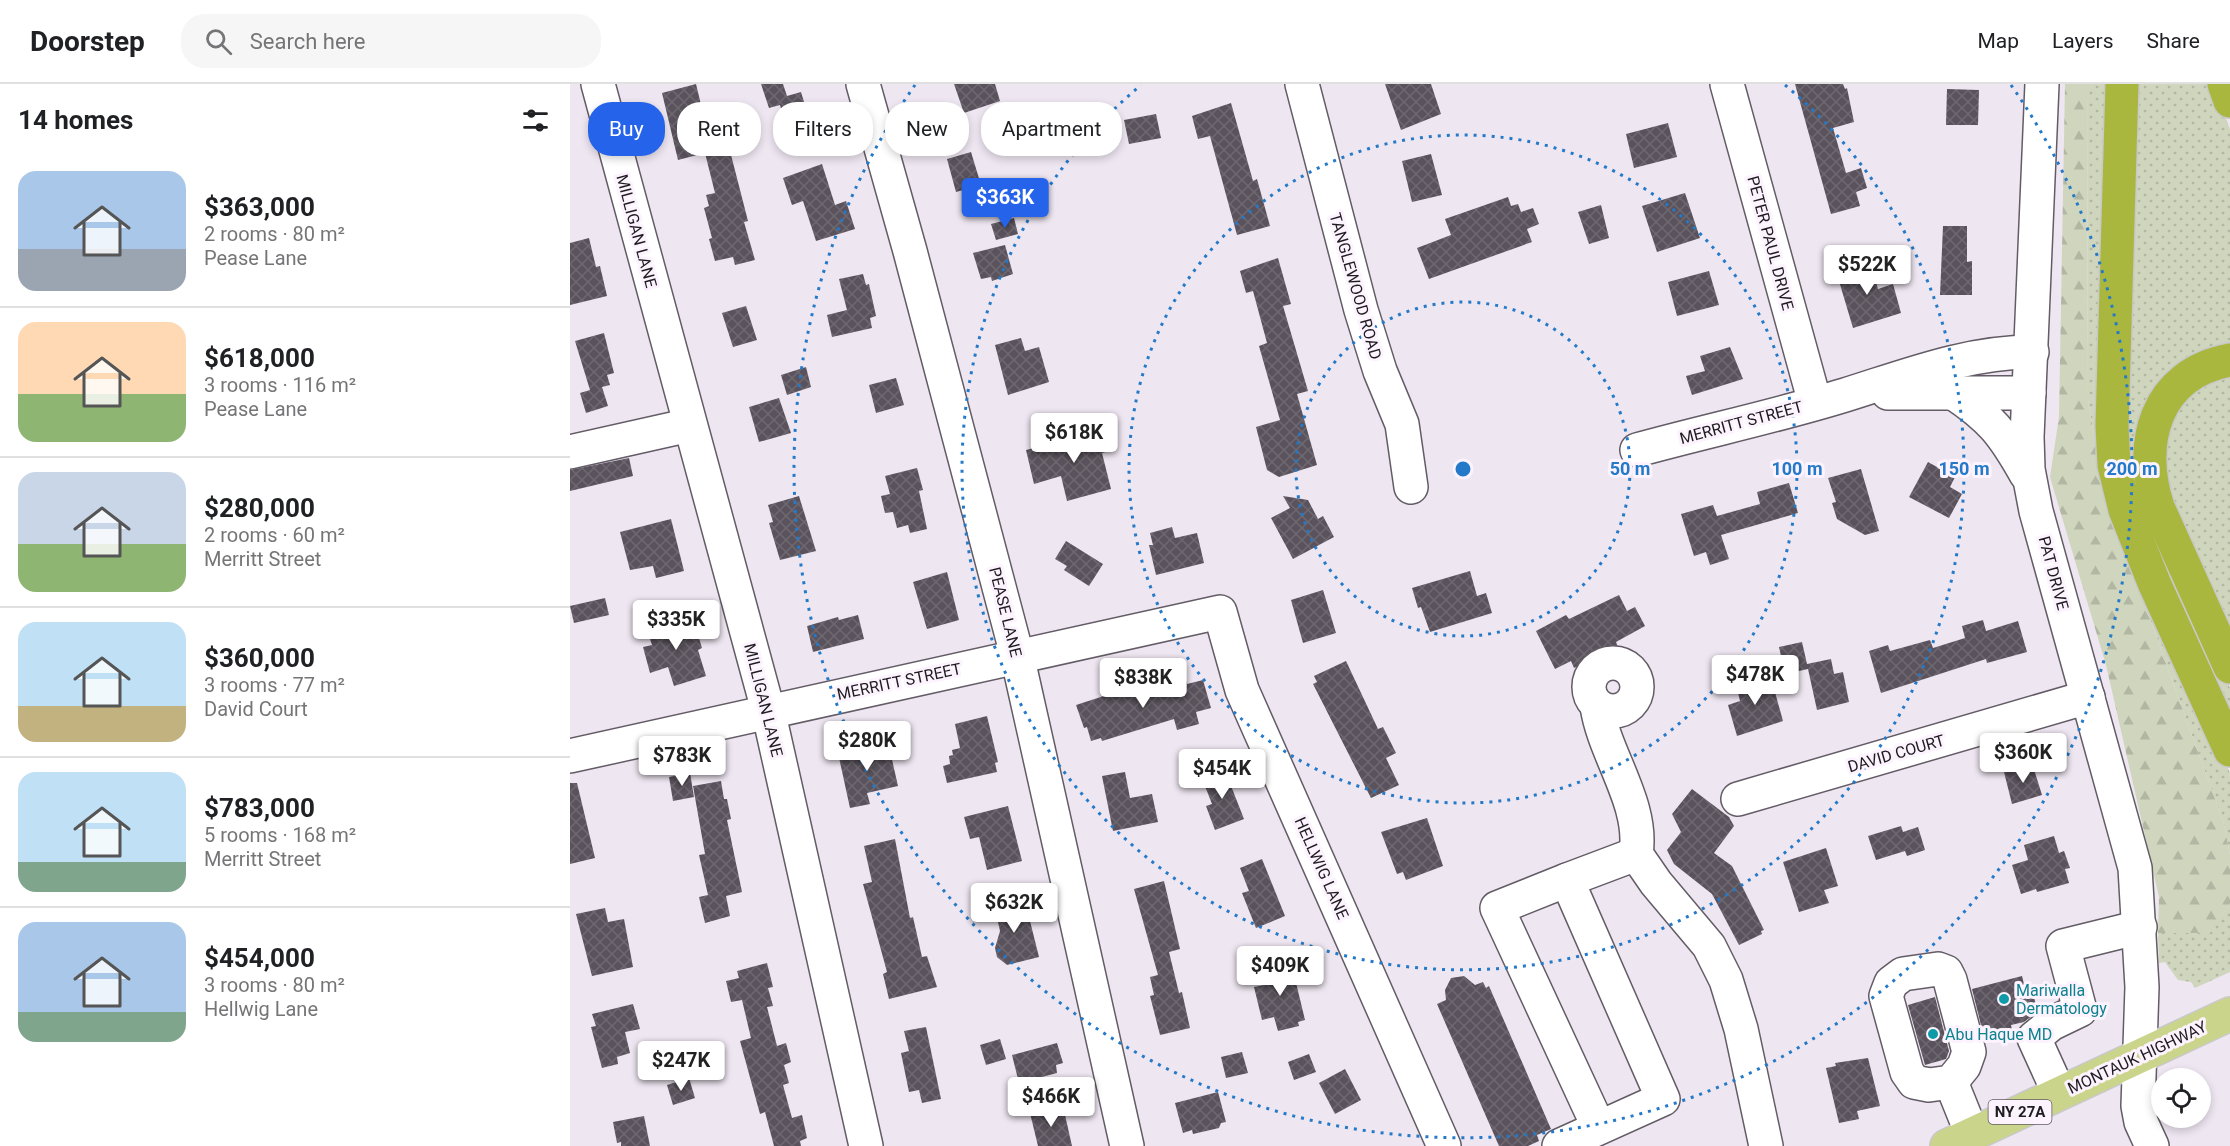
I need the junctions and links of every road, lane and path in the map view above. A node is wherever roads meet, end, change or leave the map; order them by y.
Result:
1 (598, 84) edge
2 (863, 84) edge
3 (1302, 84) edge
4 (1727, 84) edge
5 (2042, 84) edge
6 (2122, 84) edge
7 (2224, 84) edge
8 (2230, 101) edge
9 (2032, 352) junction
10 (2230, 360) edge
11 (1952, 392) junction
12 (2030, 393) junction
13 (1830, 399) junction
14 (690, 425) junction
15 (1637, 450) dead end
16 (570, 452) edge
17 (2030, 482) junction
18 (1411, 487) dead end
19 (1017, 655) junction
20 (2230, 667) edge
21 (2088, 697) junction
22 (1597, 706) dead end
23 (768, 710) junction
24 (2230, 750) edge
25 (570, 756) edge
26 (1738, 799) dead end
27 (1636, 854) junction
28 (1567, 880) junction
29 (2140, 927) junction
30 (2230, 1014) edge
31 (2140, 1055) junction
32 (1951, 1082) dead end
33 (2059, 1093) junction
34 (1599, 1128) junction
35 (1959, 1140) edge
36 (866, 1146) edge
37 (1127, 1146) edge
38 (1444, 1146) edge
39 (1559, 1146) edge
40 (1766, 1146) edge
41 (2152, 1146) edge

1 - 14 street, MILLIGAN LANE
2 - 19 street, PEASE LANE
3 - 18 street, TANGLEWOOD ROAD
4 - 13 street, PETER PAUL DRIVE
5 - 9 street, PAT DRIVE
6 - 24 highway
7 - 8 highway
9 - 12 street, PAT DRIVE
9 - 13 street, MERRITT STREET
10 - 20 highway
11 - 12 street, MERRITT STREET
11 - 13 street, MERRITT STREET
11 - 17 street
12 - 17 street, PAT DRIVE
13 - 15 street, MERRITT STREET
14 - 16 street
14 - 23 street, MILLIGAN LANE
17 - 21 street, PAT DRIVE
19 - 23 street, MERRITT STREET
19 - 37 street, PEASE LANE
19 - 38 street, HELLWIG LANE
21 - 26 street, DAVID COURT
21 - 29 street, PAT DRIVE
22 - 27 street
23 - 25 street, MERRITT STREET
23 - 36 street, MILLIGAN LANE
27 - 28 street
27 - 40 street
28 - 34 street
28 - 34 street
29 - 31 street, PAT DRIVE
29 - 33 street
30 - 31 main road, MONTAUK HIGHWAY / NY 27A
31 - 33 main road, MONTAUK HIGHWAY / NY 27A
31 - 41 street, PAT DRIVE
32 - 35 street
33 - 35 main road, MONTAUK HIGHWAY / NY 27A
34 - 39 street

